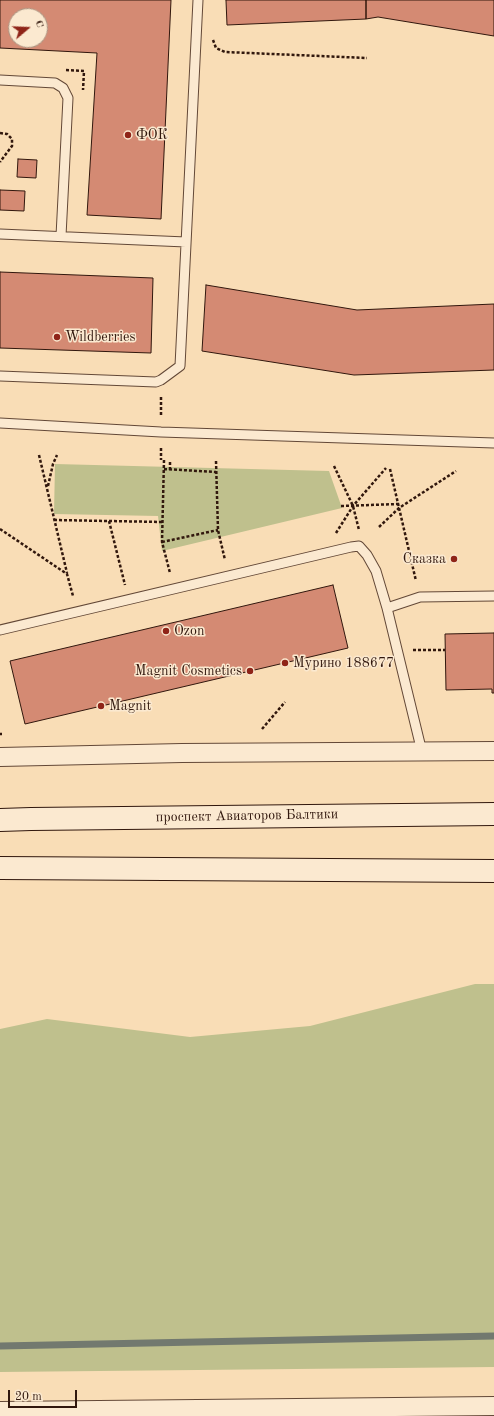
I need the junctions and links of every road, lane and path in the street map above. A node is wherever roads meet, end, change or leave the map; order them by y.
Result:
1 (198, 0) edge
2 (212, 39) dead end
3 (367, 58) dead end
4 (0, 80) edge
5 (0, 133) edge
6 (0, 162) edge
7 (0, 234) edge
8 (61, 236) junction
9 (186, 242) junction
10 (0, 376) edge
11 (161, 380) junction
12 (0, 423) edge
13 (161, 432) junction
14 (494, 443) edge
15 (39, 455) dead end
16 (57, 455) dead end
17 (170, 460) dead end
18 (216, 461) dead end
19 (334, 466) dead end
20 (386, 468) dead end
21 (390, 469) dead end
22 (164, 470) junction
23 (170, 470) junction
24 (456, 471) dead end
25 (216, 472) junction
26 (47, 487) junction
27 (399, 504) junction
28 (341, 506) dead end
29 (353, 506) junction
30 (399, 508) junction
31 (54, 520) junction
32 (109, 521) junction
33 (163, 522) junction
34 (379, 526) dead end
35 (0, 529) edge
36 (360, 531) dead end
37 (334, 537) dead end
38 (67, 574) junction
39 (417, 583) dead end
40 (494, 596) edge
41 (129, 600) junction
42 (387, 608) junction
43 (78, 612) junction
44 (0, 630) edge
45 (410, 650) dead end
46 (445, 650) dead end
47 (285, 702) dead end
48 (262, 729) dead end
49 (494, 751) edge
50 (422, 752) junction
51 (0, 757) edge
52 (494, 814) edge
53 (0, 820) edge
54 (0, 868) edge
55 (494, 871) edge
56 (494, 1406) edge
57 (0, 1411) edge

1 - 9 lane
2 - 3 path
4 - 8 lane
5 - 6 path
7 - 8 lane
8 - 9 lane
9 - 11 lane
10 - 11 lane
11 - 13 path
12 - 13 lane
13 - 14 lane
13 - 22 path
15 - 26 path
16 - 26 path
17 - 23 path
18 - 25 path
19 - 29 path
20 - 29 path
21 - 27 path
22 - 23 path
22 - 33 path
23 - 25 path
24 - 30 path
25 - 33 path
26 - 31 path
27 - 29 path
27 - 30 path
28 - 29 path
29 - 36 path
29 - 37 path
30 - 34 path
30 - 39 path
31 - 32 path
31 - 38 path
32 - 33 path
32 - 41 path
35 - 38 path
38 - 43 path
40 - 42 lane
41 - 42 lane
41 - 43 lane
42 - 50 lane
43 - 44 lane
45 - 46 path
47 - 48 path
49 - 50 street
50 - 51 street
52 - 53 street, проспект Авиаторов Балтики
54 - 55 street
56 - 57 street

